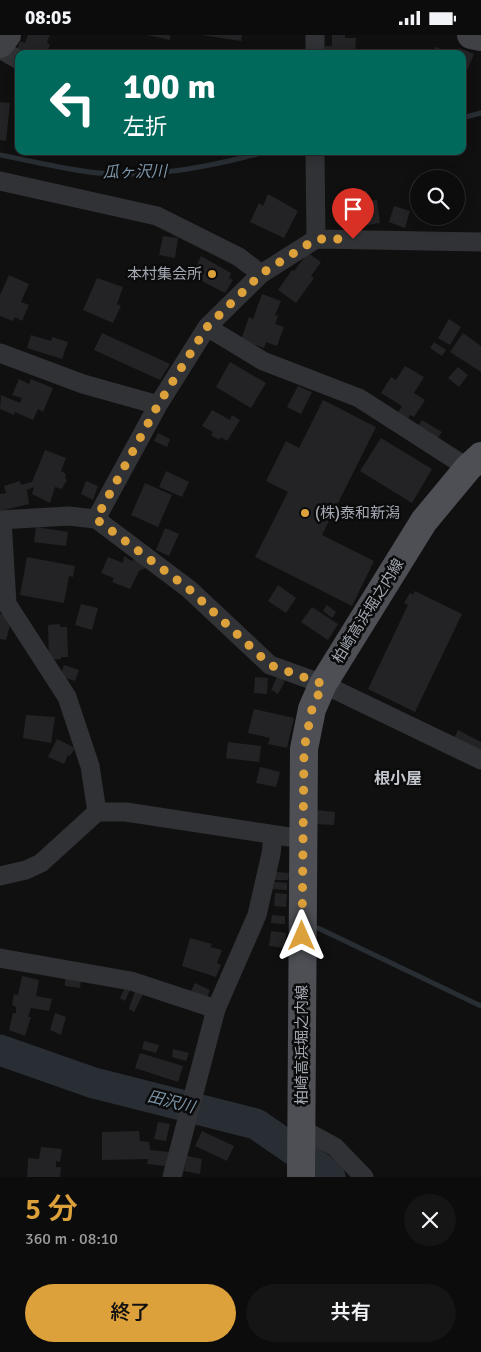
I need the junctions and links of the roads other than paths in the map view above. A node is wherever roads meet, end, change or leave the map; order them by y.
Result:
1 (7, 35) edge
2 (315, 35) edge
3 (471, 35) edge
4 (481, 37) edge
5 (0, 45) edge
6 (0, 49) edge
7 (315, 50) edge
8 (15, 58) edge
9 (316, 155) edge
10 (0, 181) edge
11 (316, 239) junction
12 (481, 242) edge
13 (261, 274) junction
14 (207, 327) junction
15 (0, 353) edge
16 (158, 405) junction
17 (474, 462) edge
18 (96, 519) junction
19 (1, 520) edge
20 (323, 684) junction
21 (481, 760) edge
22 (97, 812) junction
23 (273, 836) junction
24 (303, 839) junction
25 (0, 876) edge
26 (0, 958) edge
27 (216, 1009) junction
28 (302, 1135) junction
29 (172, 1177) edge
30 (301, 1177) edge
31 (364, 1177) edge

1 - 5 main road
2 - 7 street
3 - 4 main road
6 - 8 street
9 - 11 street
10 - 13 street
11 - 12 street
11 - 13 street
13 - 14 street
14 - 16 street
14 - 17 street
15 - 16 street
16 - 18 street
17 - 20 main road, 柏崎高浜堀之内線
18 - 19 street
18 - 20 street
19 - 22 street
20 - 21 street
20 - 24 main road, 柏崎高浜堀之内線
22 - 23 street
22 - 25 street
23 - 24 street
23 - 27 street
24 - 28 main road, 柏崎高浜堀之内線
26 - 27 street
27 - 29 street
28 - 30 main road, 柏崎高浜堀之内線
28 - 31 street

